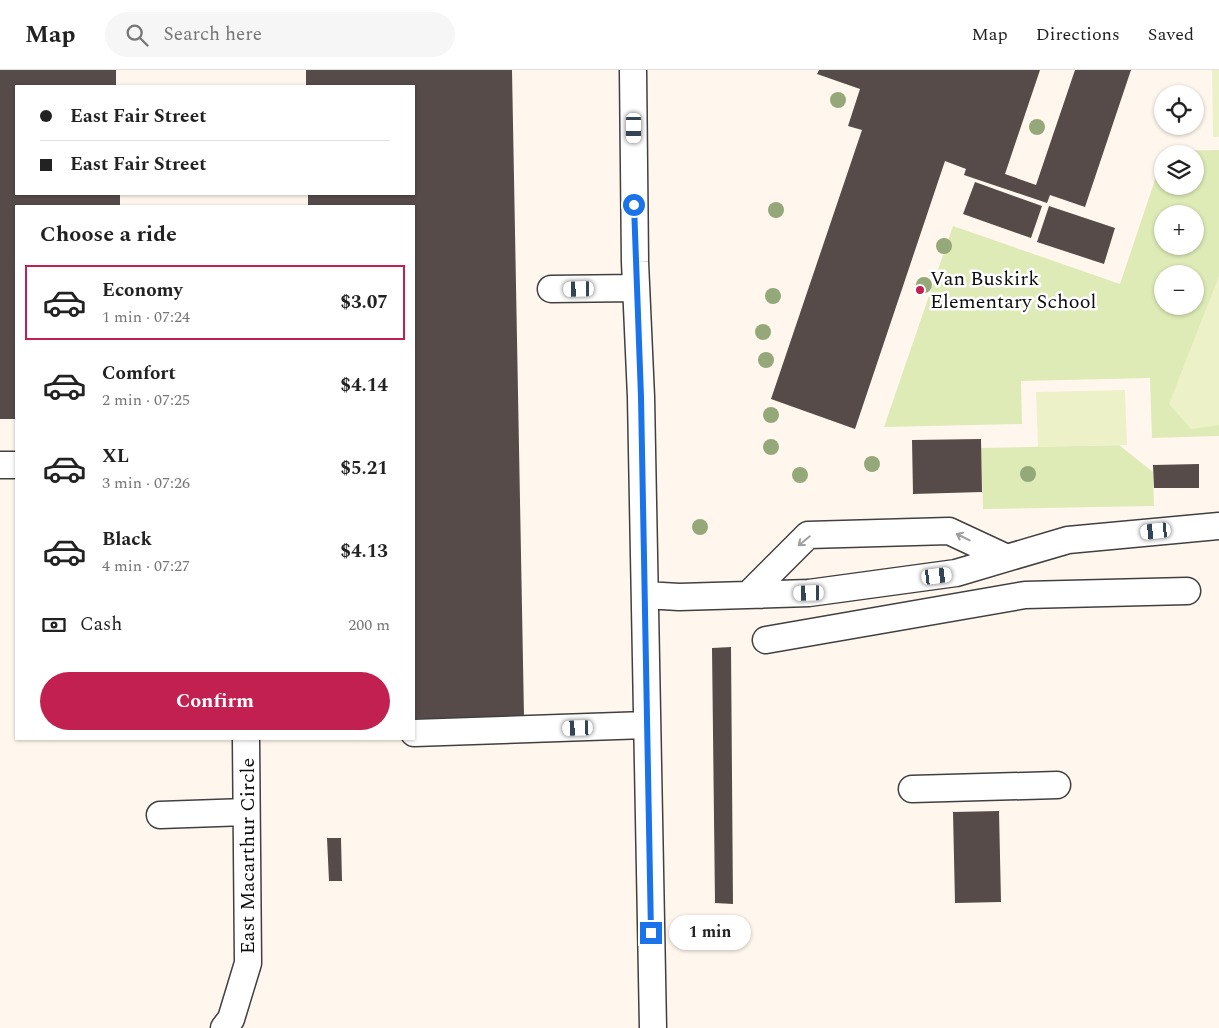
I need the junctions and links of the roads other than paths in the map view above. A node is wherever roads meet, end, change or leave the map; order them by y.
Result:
1 (633, 70) edge
2 (636, 288) junction
3 (551, 289) dead end
4 (0, 465) edge
5 (15, 465) edge
6 (1219, 526) edge
7 (1007, 558) junction
8 (1187, 592) dead end
9 (645, 595) junction
10 (748, 595) junction
11 (766, 640) dead end
12 (646, 725) junction
13 (415, 733) edge
14 (246, 740) edge
15 (1057, 785) dead end
16 (912, 789) dead end
17 (246, 812) junction
18 (160, 815) dead end
19 (224, 1028) edge
20 (652, 1028) edge

1 - 2 street
2 - 3 street
2 - 9 street
4 - 5 street
6 - 7 street
7 - 10 street
7 -> 10 street
8 - 11 street
9 - 10 street
9 - 12 street
12 - 13 street
12 - 20 street
14 - 17 street, East Macarthur Circle
15 - 16 street
17 - 18 street
17 - 19 street, East Macarthur Circle

